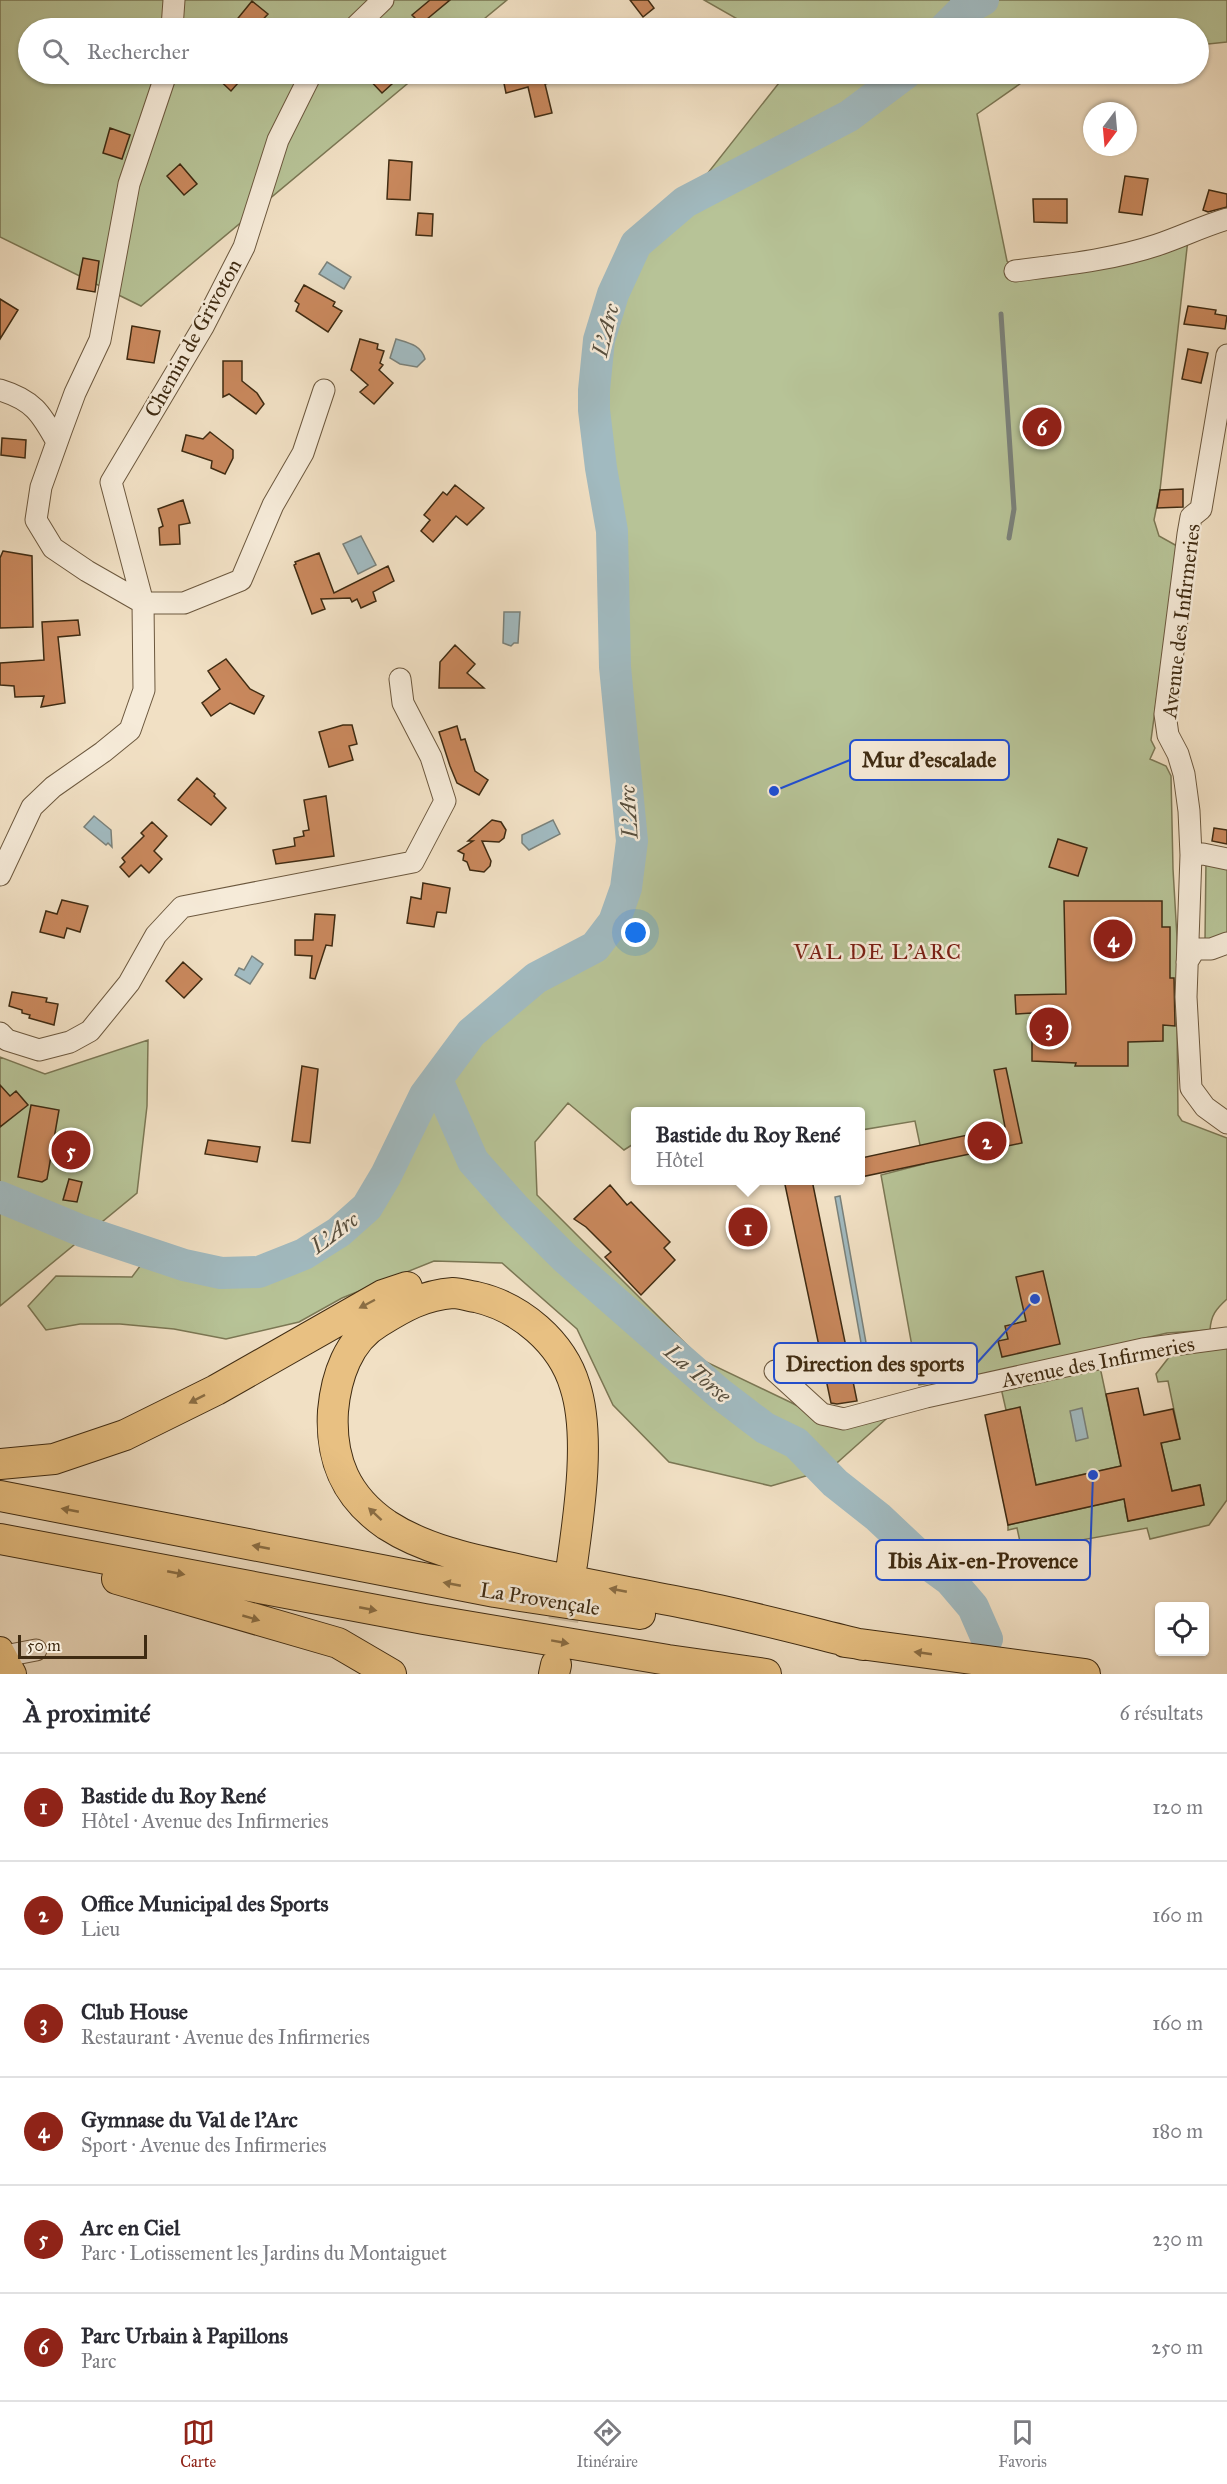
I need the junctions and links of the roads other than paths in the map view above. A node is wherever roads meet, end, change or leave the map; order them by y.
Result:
1 (174, 0) edge
2 (383, 0) edge
3 (173, 18) edge
4 (364, 18) edge
5 (163, 84) edge
6 (306, 84) edge
7 (1227, 219) edge
8 (1015, 272) dead end
9 (1227, 356) edge
10 (0, 390) edge
11 (324, 390) dead end
12 (57, 442) junction
13 (143, 603) junction
14 (400, 679) dead end
15 (1191, 855) junction
16 (1227, 859) edge
17 (0, 875) edge
18 (1227, 943) edge
19 (1187, 962) junction
20 (0, 1033) edge
21 (1227, 1123) edge
22 (1227, 1338) edge
23 (775, 1371) dead end
24 (0, 1464) edge
25 (0, 1496) edge
26 (8, 1541) edge
27 (863, 1645) junction
28 (36, 1650) dead end
29 (4, 1659) edge
30 (391, 1674) edge
31 (766, 1674) edge
32 (1085, 1674) edge

1 - 3 street
2 - 4 street
5 - 12 street
6 - 13 street, Chemin de Grivoton
7 - 8 street
9 - 15 street, Avenue des Infirmeries
10 - 12 street
11 - 13 street
12 - 13 street
13 - 17 street, Chemin de Grivoton
14 - 20 street
15 - 16 street
15 - 19 street, Avenue des Infirmeries
18 - 19 street
19 - 21 street, Avenue des Infirmeries
22 - 23 street, Avenue des Infirmeries
27 -> 24 highway
27 -> 25 highway, La Provençale
26 -> 30 highway
26 -> 31 highway, La Provençale
32 -> 27 highway, La Provençale
28 - 29 street

